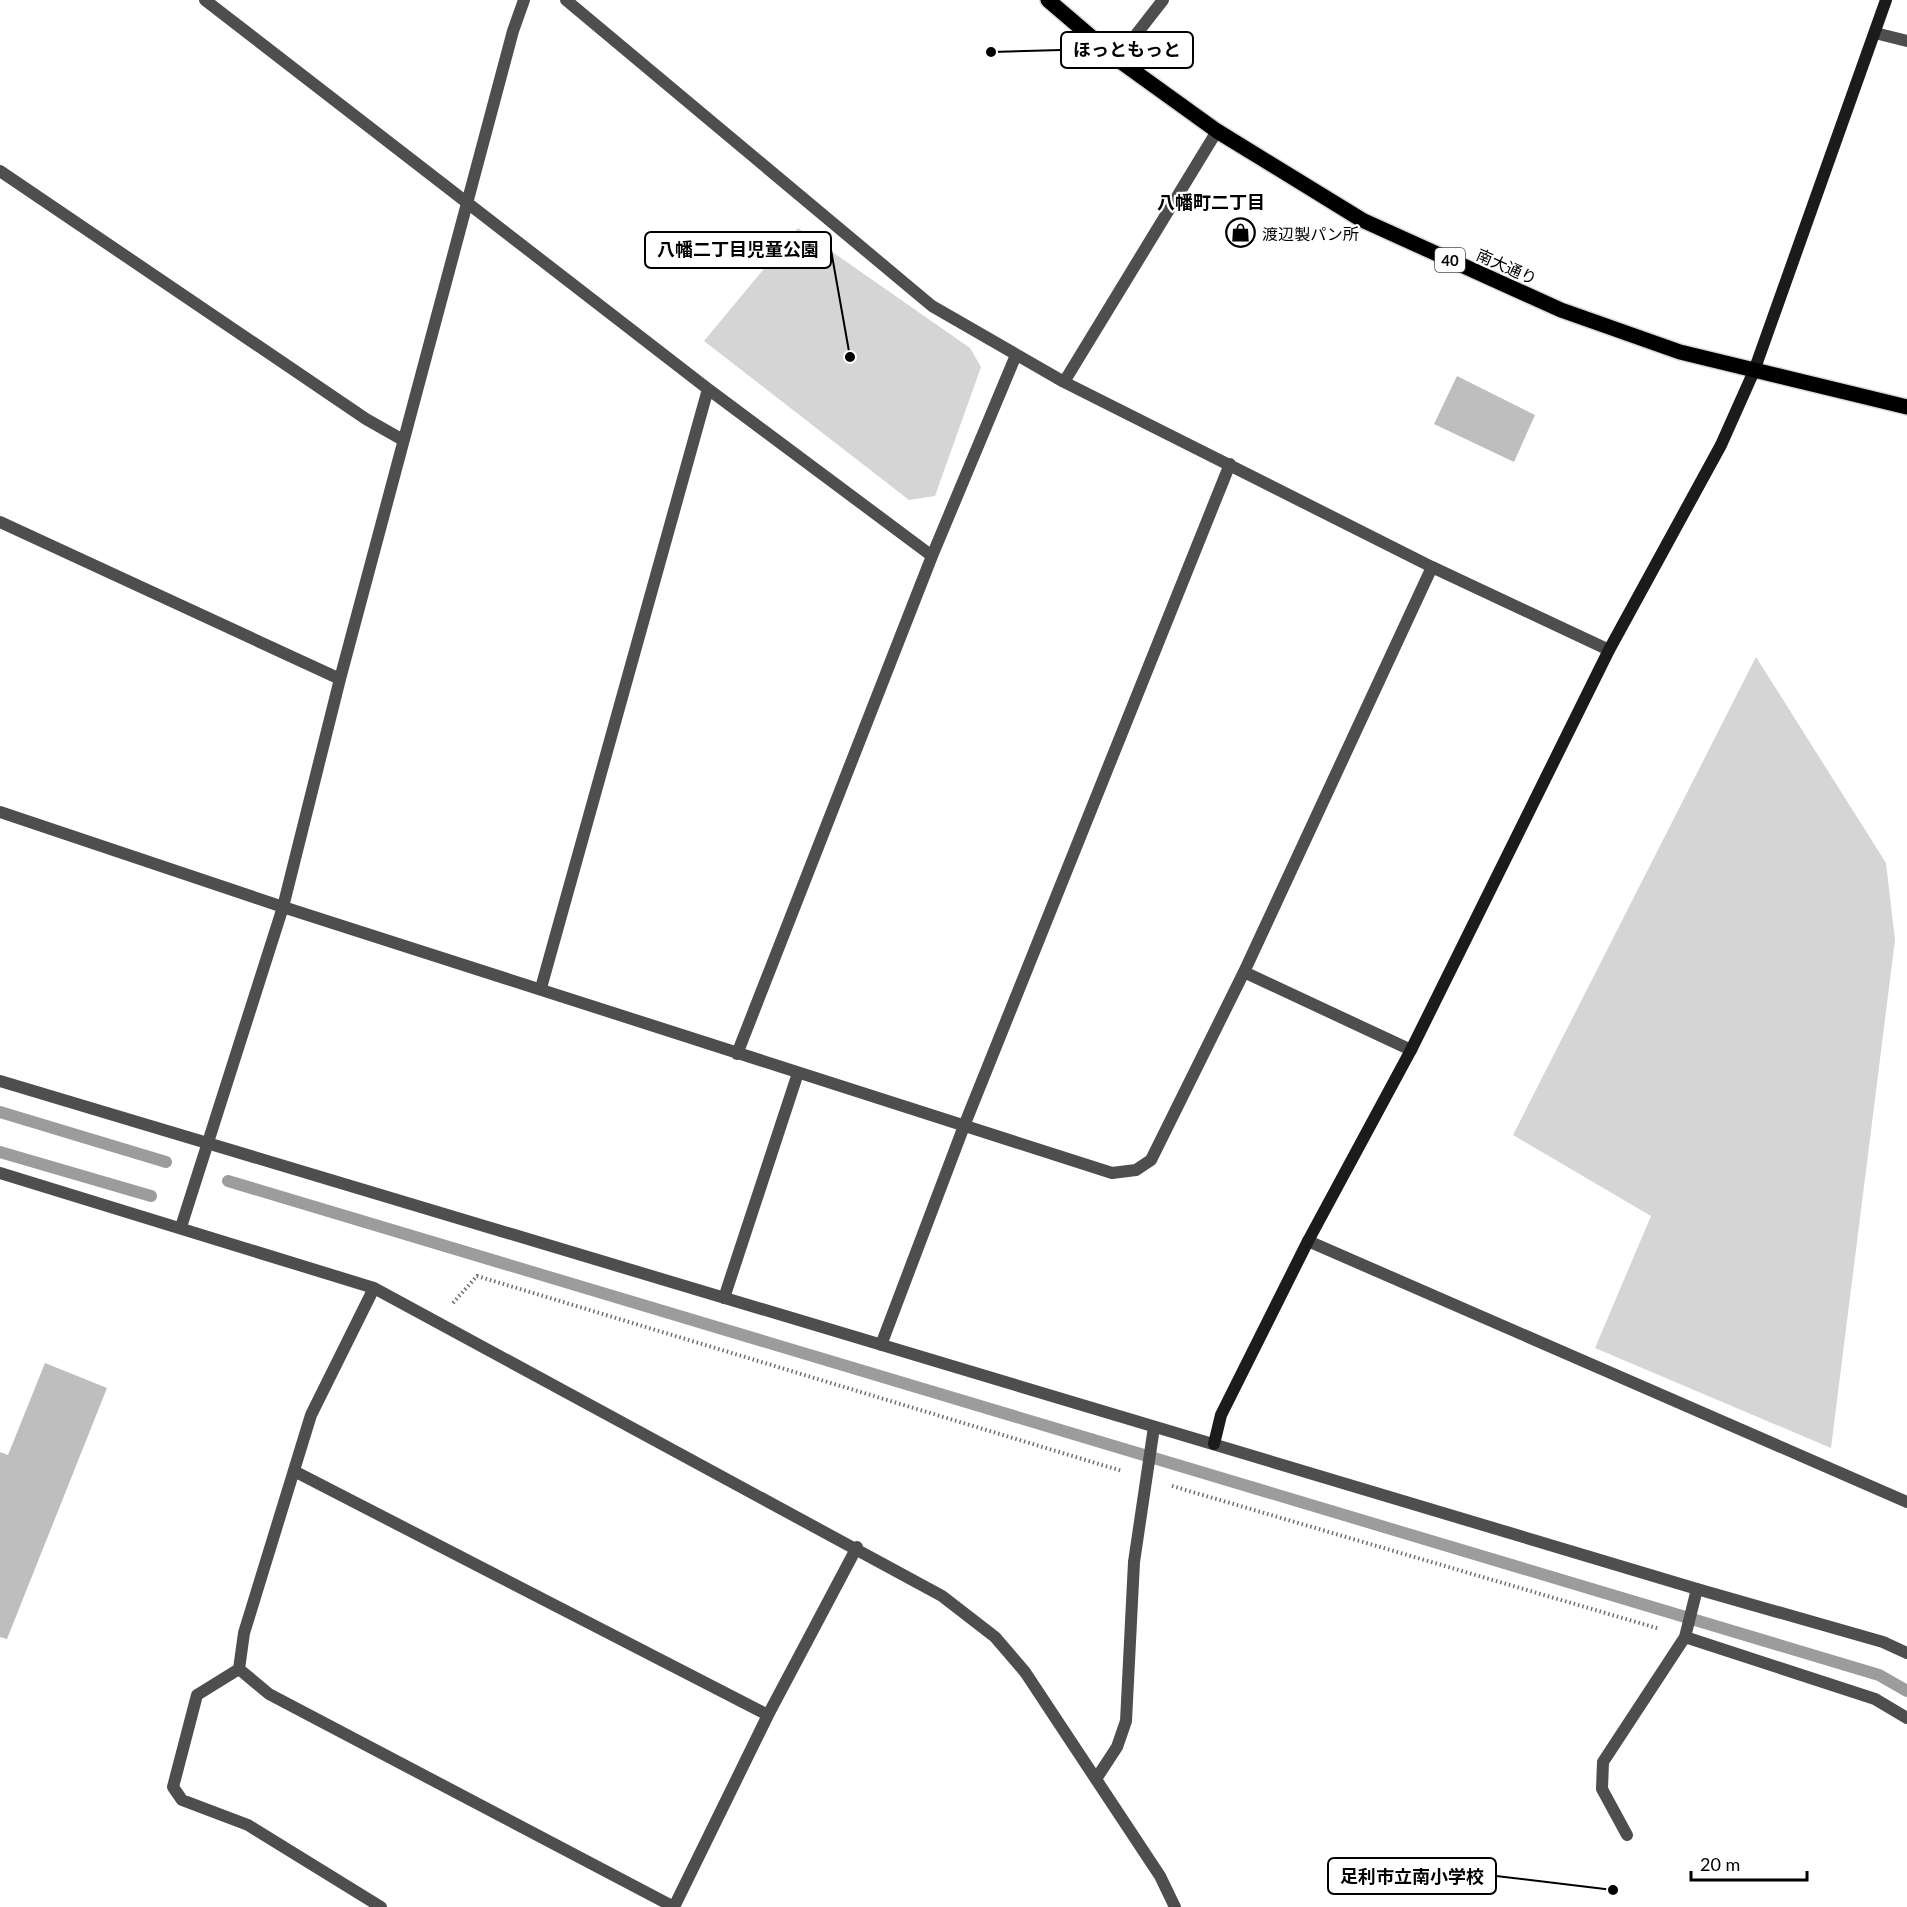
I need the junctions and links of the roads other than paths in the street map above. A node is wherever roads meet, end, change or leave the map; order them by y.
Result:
1 (205, 0) edge
2 (524, 0) edge
3 (566, 0) edge
4 (1048, 0) edge
5 (1163, 0) edge
6 (1886, 0) edge
7 (1875, 33) junction
8 (1907, 41) edge
9 (1118, 59) junction
10 (1217, 131) junction
11 (0, 171) edge
12 (467, 200) junction
13 (1016, 355) junction
14 (1754, 371) junction
15 (1064, 382) junction
16 (708, 389) junction
17 (1907, 407) edge
18 (403, 440) junction
19 (1230, 464) junction
20 (0, 522) edge
21 (932, 556) junction
22 (1432, 567) junction
23 (1609, 650) junction
24 (340, 679) junction
25 (0, 812) edge
26 (283, 907) junction
27 (1244, 972) junction
28 (541, 988) junction
29 (1411, 1050) junction
30 (737, 1054) junction
31 (798, 1073) junction
32 (0, 1081) edge
33 (964, 1126) junction
34 (209, 1143) junction
35 (0, 1173) edge
36 (181, 1227) junction
37 (1308, 1241) junction
38 (374, 1288) junction
39 (724, 1298) junction
40 (881, 1345) junction
41 (1154, 1427) junction
42 (1214, 1444) junction
43 (294, 1471) junction
44 (1907, 1502) edge
45 (857, 1547) junction
46 (1697, 1589) junction
47 (1686, 1633) junction
48 (1907, 1653) edge
49 (240, 1669) junction
50 (768, 1715) junction
51 (1907, 1718) edge
52 (1096, 1779) junction
53 (1627, 1835) dead end
54 (381, 1907) edge
55 (674, 1907) edge
56 (1175, 1907) edge

1 - 12 street
2 - 12 street
3 - 13 street
4 - 9 main road, 南大通り / 40
5 - 9 street
6 - 7 street
7 - 8 street
7 - 14 street
9 - 10 main road, 南大通り / 40
10 - 14 main road, 南大通り / 40
10 - 15 street
11 - 18 street
12 - 16 street
12 - 18 street
13 - 15 street
13 - 21 street
14 - 17 main road, 南大通り / 40
14 - 23 street
15 - 19 street
16 - 21 street
16 - 28 street
18 - 24 street
19 - 22 street
19 - 33 street
20 - 24 street
21 - 30 street
22 - 23 street
22 - 27 street
23 - 29 street
24 - 26 street
25 - 26 street
26 - 28 street
26 - 34 street
27 - 29 street
27 - 33 street
28 - 30 street
29 - 37 street
30 - 31 street
31 - 33 street
31 - 39 street
32 - 34 street
33 - 40 street
34 - 36 street
34 - 39 street
35 - 36 street
36 - 38 street
37 - 42 street
37 - 44 street
38 - 43 street
38 - 45 street
39 - 40 street
40 - 41 street
41 - 42 street
41 - 52 street
42 - 46 street
43 - 49 street
43 - 50 street
45 - 50 street
45 - 52 street
46 - 47 street
46 - 48 street
47 - 51 street
47 - 53 street
49 - 54 street
49 - 55 street
50 - 55 street
52 - 56 street

